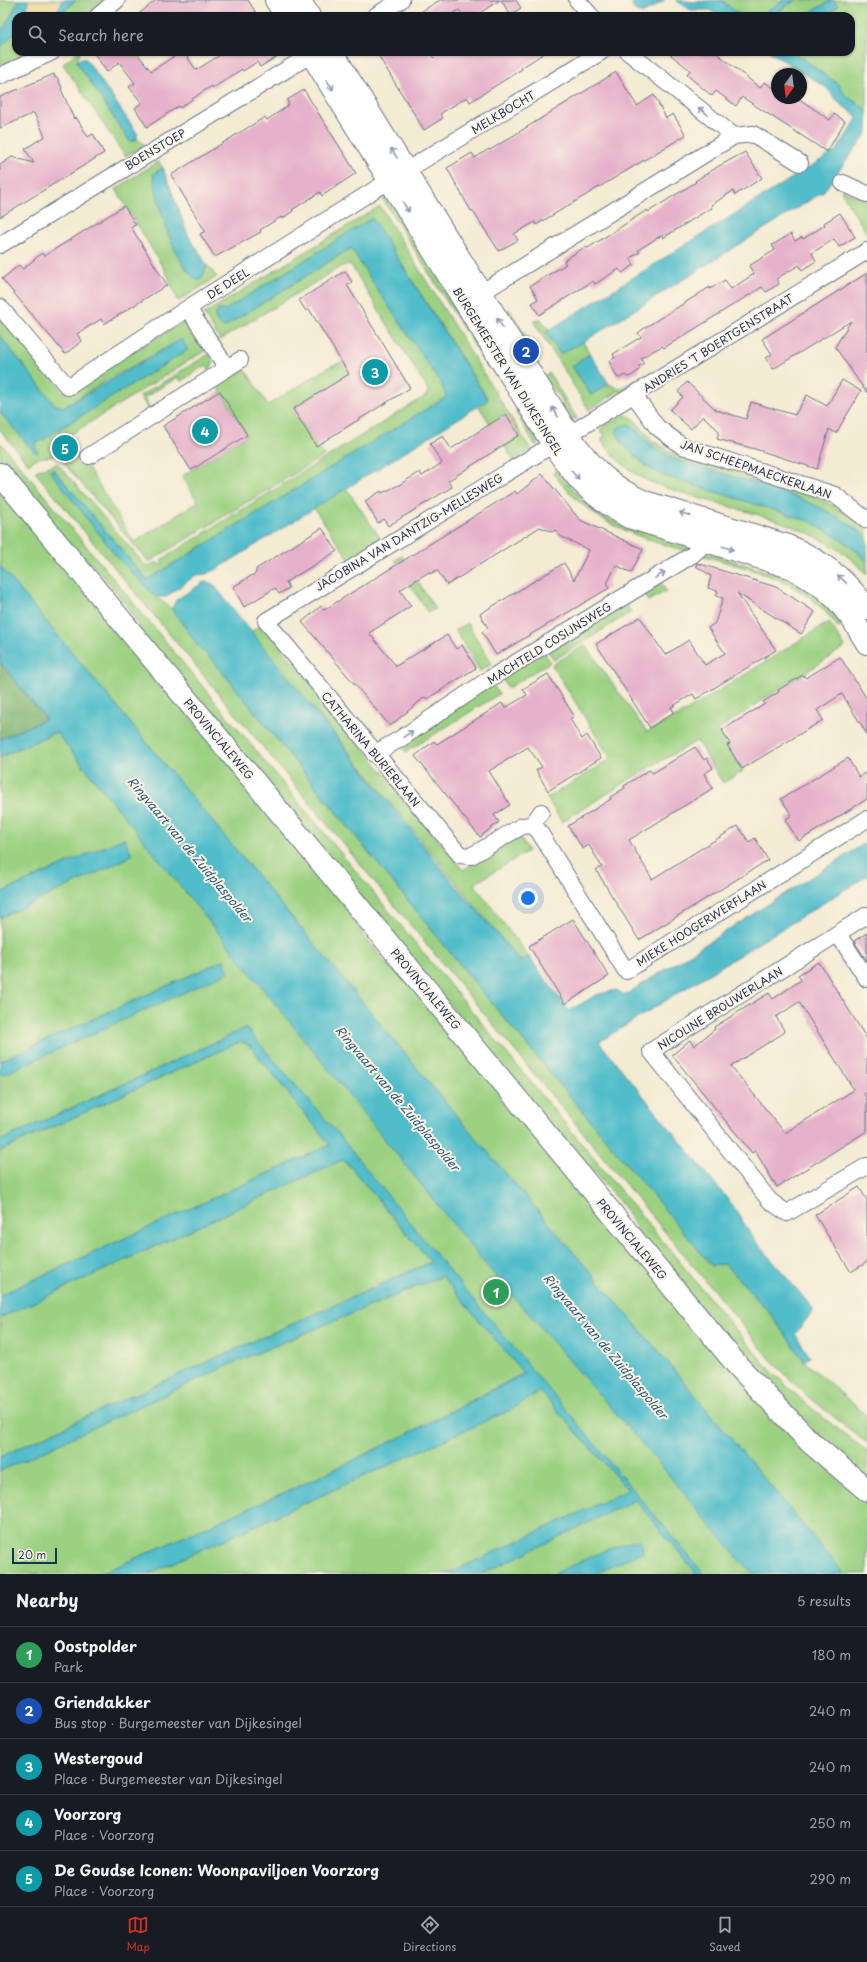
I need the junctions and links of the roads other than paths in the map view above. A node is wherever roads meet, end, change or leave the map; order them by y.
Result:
1 (117, 0) edge
2 (276, 0) edge
3 (299, 0) edge
4 (401, 0) edge
5 (577, 0) edge
6 (103, 12) edge
7 (284, 12) edge
8 (306, 12) edge
9 (382, 12) edge
10 (588, 12) edge
11 (43, 56) edge
12 (312, 56) edge
13 (319, 56) edge
14 (594, 56) edge
15 (633, 56) edge
16 (0, 76) edge
17 (734, 136) junction
18 (800, 163) dead end
19 (398, 176) junction
20 (843, 183) dead end
21 (867, 194) edge
22 (0, 245) edge
23 (867, 251) edge
24 (473, 298) junction
25 (0, 307) edge
26 (188, 308) junction
27 (634, 395) junction
28 (561, 439) junction
29 (89, 456) dead end
30 (0, 474) edge
31 (867, 520) edge
32 (710, 532) junction
33 (867, 609) edge
34 (266, 621) joint
35 (867, 644) edge
36 (374, 754) junction
37 (541, 812) dead end
38 (867, 819) edge
39 (532, 825) junction
40 (867, 915) edge
41 (838, 934) junction
42 (867, 979) edge
43 (867, 1166) edge
44 (867, 1490) edge

1 - 6 street
2 - 7 main road
3 - 8 main road
4 - 9 street
5 - 10 street
11 - 16 street
12 - 22 street, BOENSTOEP
13 - 19 main road, BURGEMEESTER VAN DIJKESINGEL
14 - 19 street, MELKBOCHT
17 -> 15 street
17 - 18 street
17 - 24 street
19 - 24 main road, BURGEMEESTER VAN DIJKESINGEL
19 - 26 street, DE DEEL
20 - 21 street
23 - 27 street, ANDRIES 'T BOERTGENSTRAAT
24 - 28 main road, BURGEMEESTER VAN DIJKESINGEL
25 - 26 street, DE DEEL
26 - 29 street
27 - 28 street, ANDRIES 'T BOERTGENSTRAAT
27 - 31 street, JAN SCHEEPMAECKERLAAN
28 - 32 main road, BURGEMEESTER VAN DIJKESINGEL
28 - 34 street, JACOBINA VAN DANTZIG-MELLESWEG
30 - 44 main road, PROVINCIALEWEG
33 -> 32 main road, BURGEMEESTER VAN DIJKESINGEL
32 -> 35 main road, BURGEMEESTER VAN DIJKESINGEL
36 -> 32 street, MACHTELD COSIJNSWEG
34 - 36 street, CATHARINA BURIERLAAN
36 - 39 street, CATHARINA BURIERLAAN
37 - 39 street
38 - 39 street, MIEKE HOOGERWERFLAAN
40 - 41 street, NICOLINE BROUWERLAAN
41 - 42 street
41 - 43 street, NICOLINE BROUWERLAAN

